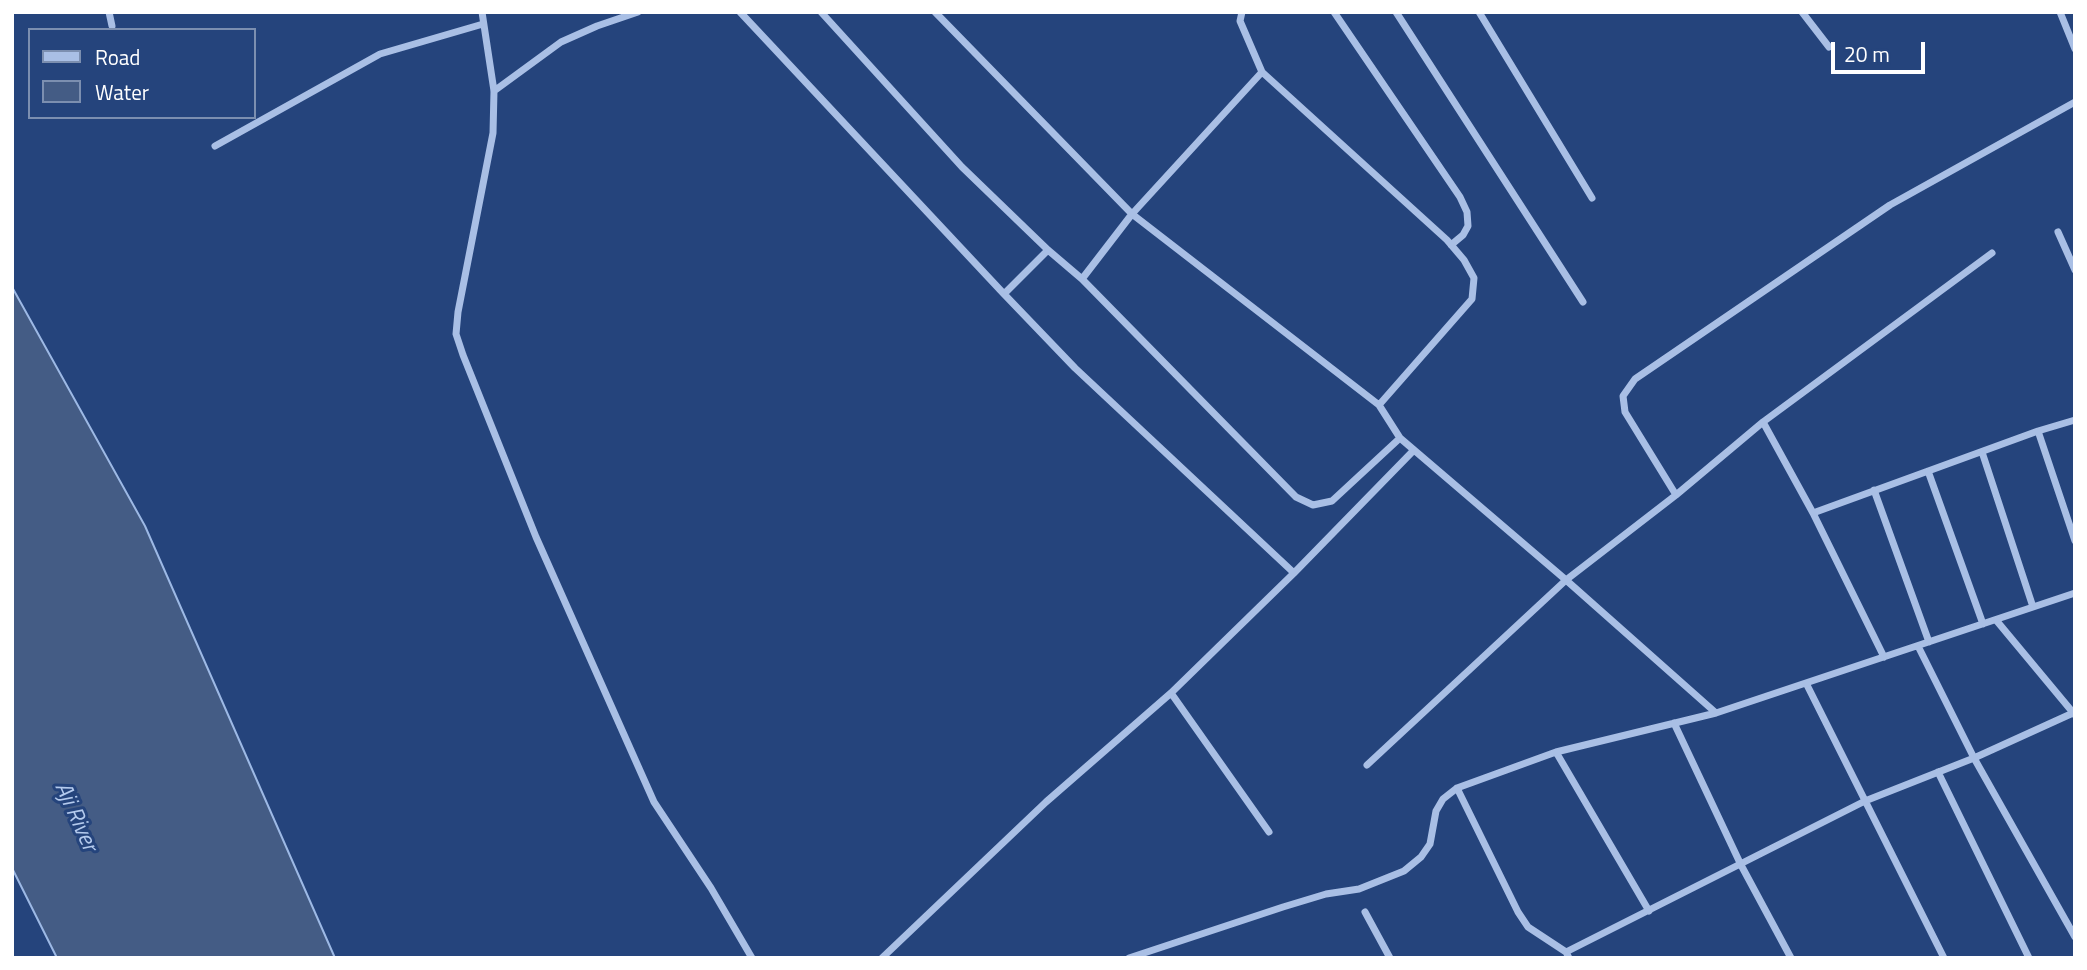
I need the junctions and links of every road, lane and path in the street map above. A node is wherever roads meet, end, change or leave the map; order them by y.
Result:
1 (109, 12) edge
2 (482, 12) edge
3 (740, 12) edge
4 (821, 12) edge
5 (936, 12) edge
6 (1242, 12) edge
7 (1334, 12) edge
8 (1396, 12) edge
9 (1479, 12) edge
10 (1802, 12) edge
11 (2060, 12) edge
12 (636, 13) edge
13 (483, 24) junction
14 (112, 26) dead end
15 (1829, 47) dead end
16 (2075, 49) edge
17 (1262, 72) junction
18 (494, 91) junction
19 (2075, 102) edge
20 (215, 146) dead end
21 (1592, 198) dead end
22 (1132, 214) junction
23 (2059, 232) dead end
24 (1451, 245) junction
25 (1048, 250) junction
26 (1992, 253) dead end
27 (2075, 270) edge
28 (1082, 279) junction
29 (1004, 294) junction
30 (1583, 302) dead end
31 (1379, 405) junction
32 (2075, 420) edge
33 (1763, 422) junction
34 (2038, 431) junction
35 (1400, 438) junction
36 (1414, 450) junction
37 (1982, 452) junction
38 (1928, 471) junction
39 (1874, 490) junction
40 (1676, 495) junction
41 (1813, 513) junction
42 (2075, 541) edge
43 (1294, 573) junction
44 (1566, 580) junction
45 (2075, 593) edge
46 (2034, 607) junction
47 (1996, 620) junction
48 (1983, 624) junction
49 (1929, 642) junction
50 (1918, 646) junction
51 (1884, 657) junction
52 (1806, 683) junction
53 (1171, 693) junction
54 (1717, 713) junction
55 (2074, 714) edge
56 (1674, 723) junction
57 (1556, 752) junction
58 (1974, 758) junction
59 (1367, 765) dead end
60 (1938, 772) junction
61 (1457, 788) junction
62 (1865, 802) junction
63 (1269, 832) dead end
64 (1741, 865) junction
65 (1649, 911) junction
66 (1365, 912) dead end
67 (2075, 937) edge
68 (1567, 955) edge
69 (752, 958) edge
70 (882, 958) edge
71 (1129, 958) edge
72 (1390, 958) edge
73 (1791, 958) edge
74 (1944, 958) edge
75 (2029, 958) edge

1 - 14 street
2 - 13 street
3 - 29 street
4 - 25 street
5 - 22 street
6 - 17 street
7 - 24 street
8 - 30 street
9 - 21 street
10 - 15 street
11 - 16 street
12 - 18 street
13 - 18 street
13 - 20 street
17 - 22 street
17 - 24 street
18 - 69 street
19 - 40 street
22 - 28 street
22 - 31 street
23 - 27 street
24 - 31 street
25 - 28 street
25 - 29 street
26 - 33 street
28 - 35 street
29 - 43 street
31 - 35 street
32 - 34 street
33 - 40 street
33 - 41 street
34 - 37 street
34 - 42 street
35 - 36 street
36 - 43 street
36 - 44 street
37 - 38 street
37 - 46 street
38 - 39 street
38 - 48 street
39 - 41 street
39 - 49 street
40 - 44 street
41 - 51 street
43 - 53 street
44 - 54 street
44 - 59 street
45 - 46 street
46 - 47 street
47 - 48 street
47 - 55 street
48 - 49 street
49 - 50 street
50 - 51 street
50 - 58 street
51 - 52 street
52 - 54 street
52 - 62 street
53 - 63 street
53 - 70 street
54 - 56 street
55 - 58 street
56 - 57 street
56 - 64 street
57 - 61 street
57 - 65 street
58 - 60 street
58 - 67 street
60 - 62 street
60 - 75 street
61 - 68 street
61 - 71 street
62 - 64 street
62 - 74 street
64 - 65 street
64 - 73 street
65 - 68 street
66 - 72 street

